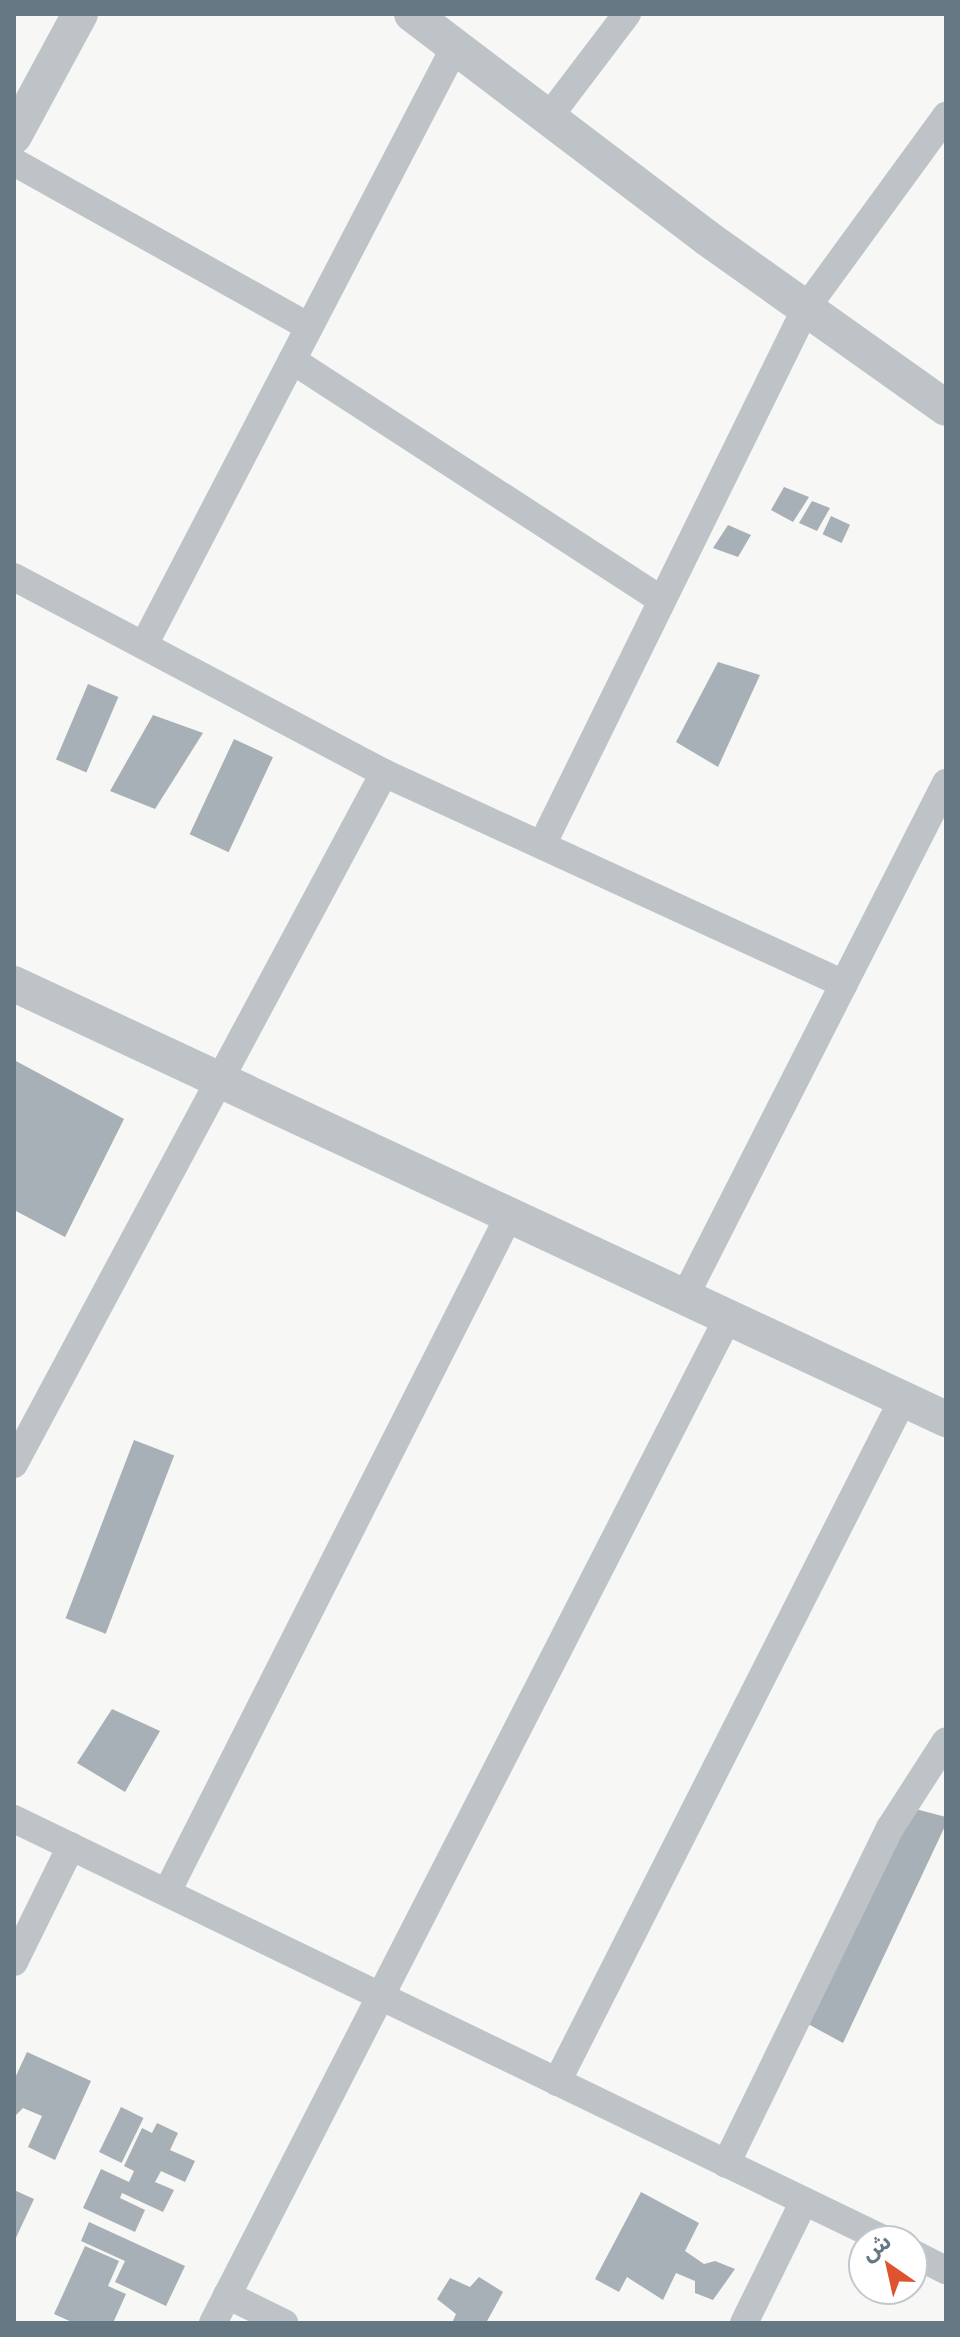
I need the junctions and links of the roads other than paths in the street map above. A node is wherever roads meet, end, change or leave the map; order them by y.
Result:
1 (80, 14) edge
2 (412, 14) edge
3 (627, 14) edge
4 (455, 47) junction
5 (946, 116) edge
6 (548, 118) junction
7 (14, 136) edge
8 (14, 162) edge
9 (806, 308) junction
10 (309, 327) junction
11 (292, 360) junction
12 (946, 408) edge
13 (14, 577) edge
14 (662, 600) junction
15 (145, 643) junction
16 (384, 773) junction
17 (946, 783) edge
18 (542, 845) junction
19 (14, 984) edge
20 (844, 984) junction
21 (219, 1079) junction
22 (509, 1216) junction
23 (684, 1298) junction
24 (728, 1318) junction
25 (903, 1399) junction
26 (946, 1419) edge
27 (17, 1450) edge
28 (946, 1741) edge
29 (14, 1819) edge
30 (71, 1846) junction
31 (167, 1892) junction
32 (14, 1962) edge
33 (378, 1995) junction
34 (557, 2082) junction
35 (726, 2164) junction
36 (804, 2201) junction
37 (854, 2225) edge
38 (928, 2261) edge
39 (946, 2270) edge
40 (227, 2295) junction
41 (213, 2323) edge
42 (284, 2323) edge
43 (744, 2323) edge

1 - 7 street
2 - 4 street
3 - 6 street
4 - 6 street
4 - 10 street
5 - 9 street
6 - 9 street
8 - 10 street
9 - 12 street
9 - 14 street
10 - 11 street
11 - 14 street
11 - 15 street
13 - 15 street
14 - 18 street
15 - 16 street
16 - 18 street
16 - 21 street
17 - 20 street
18 - 20 street
19 - 21 street
20 - 23 street
21 - 22 street
21 - 27 street
22 - 23 street
22 - 31 street
23 - 24 street
24 - 25 street
24 - 33 street
25 - 26 street
25 - 34 street
28 - 35 street
29 - 30 street
30 - 31 street
30 - 32 street
31 - 33 street
33 - 34 street
33 - 40 street
34 - 35 street
35 - 36 street
36 - 37 street
36 - 43 street
38 - 39 street
40 - 41 street
40 - 42 street

